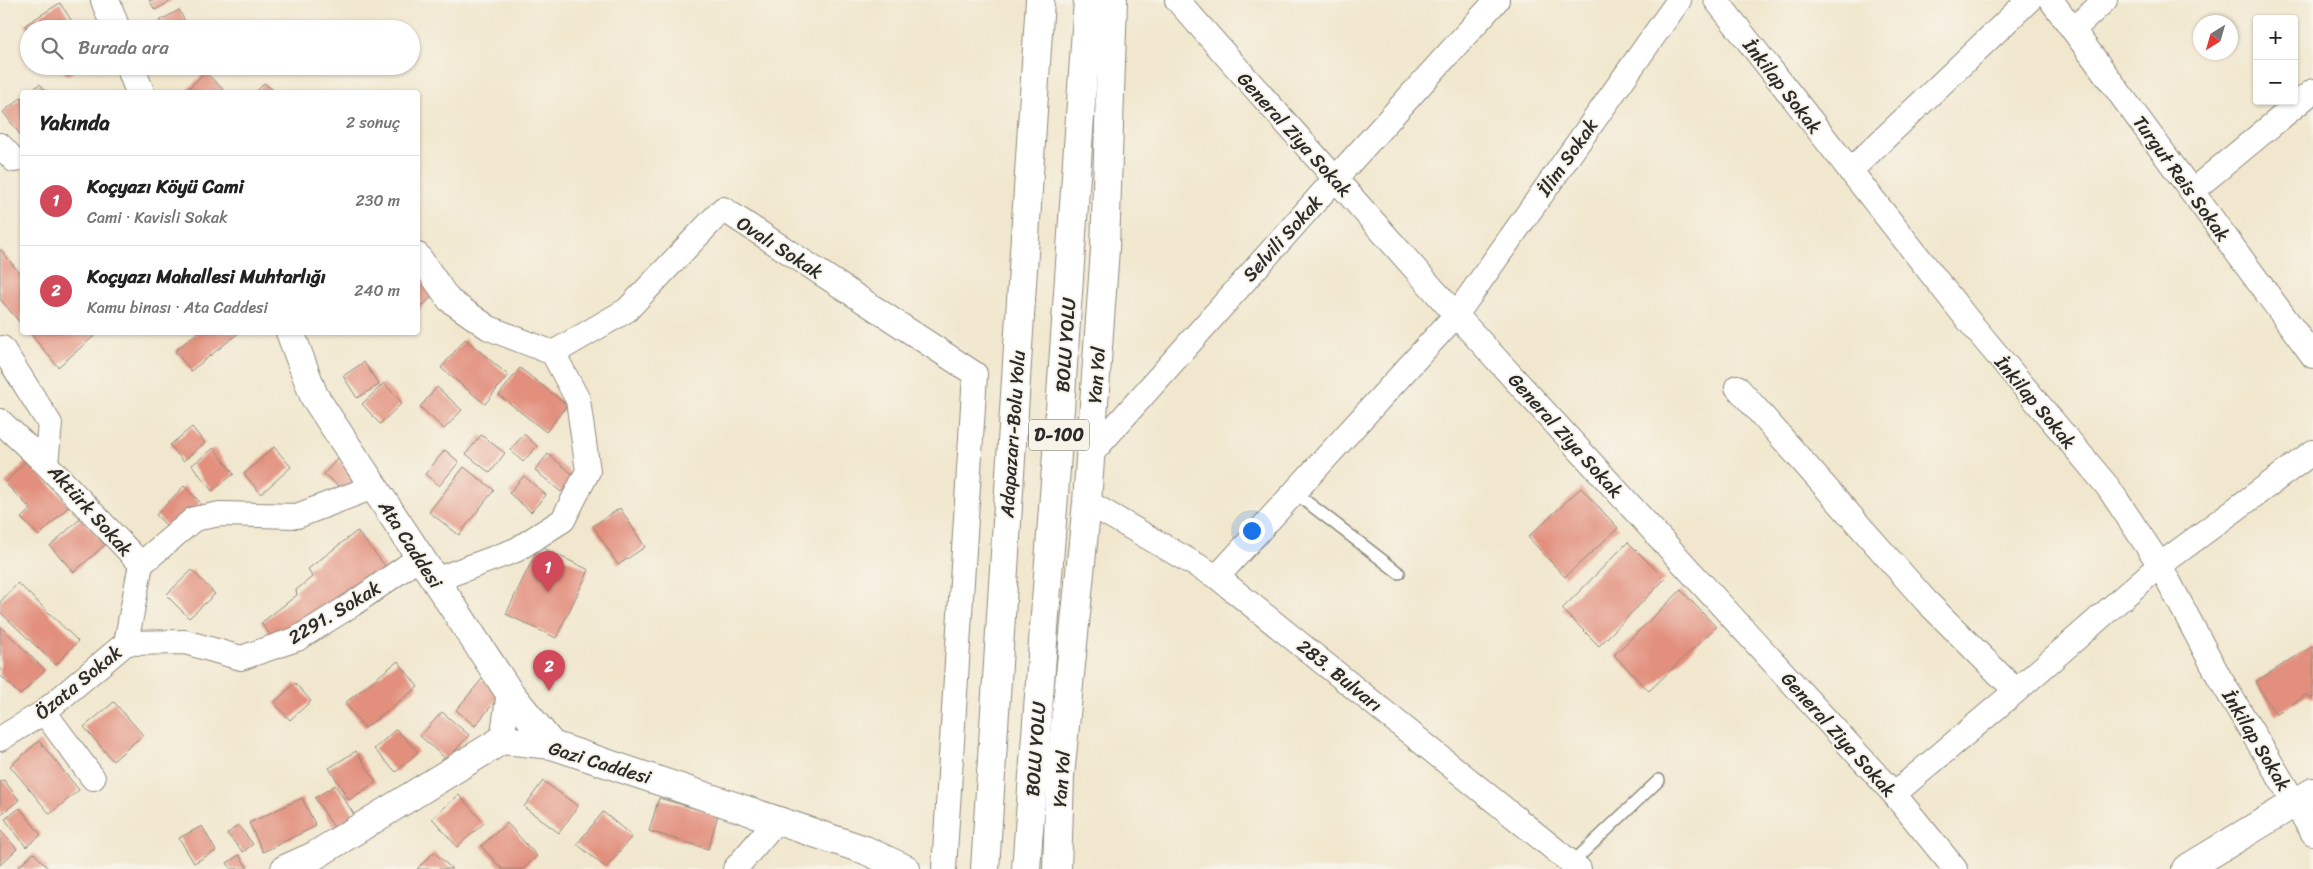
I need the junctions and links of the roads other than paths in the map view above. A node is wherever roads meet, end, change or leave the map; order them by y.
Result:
1 (105, 0) edge
2 (1040, 0) edge
3 (1088, 0) edge
4 (1113, 0) edge
5 (1177, 0) edge
6 (1498, 0) edge
7 (1679, 0) edge
8 (1716, 0) edge
9 (2029, 0) edge
10 (2051, 0) edge
11 (2105, 0) edge
12 (113, 20) edge
13 (2073, 30) junction
14 (133, 75) edge
15 (139, 90) edge
16 (2313, 91) edge
17 (1850, 171) junction
18 (1335, 179) junction
19 (2192, 192) junction
20 (420, 257) edge
21 (1456, 315) junction
22 (291, 335) edge
23 (2, 348) dead end
24 (553, 353) junction
25 (2313, 356) edge
26 (1737, 387) dead end
27 (0, 421) edge
28 (2313, 452) edge
29 (1090, 455) junction
30 (46, 464) junction
31 (374, 487) junction
32 (1294, 492) junction
33 (1087, 502) junction
34 (420, 558) junction
35 (141, 564) junction
36 (2160, 565) junction
37 (1399, 573) dead end
38 (1217, 577) junction
39 (435, 580) junction
40 (126, 643) junction
41 (2016, 691) junction
42 (509, 692) junction
43 (44, 712) junction
44 (0, 739) edge
45 (502, 740) junction
46 (552, 745) junction
47 (93, 778) dead end
48 (1659, 780) dead end
49 (1894, 794) junction
50 (2304, 797) edge
51 (777, 820) junction
52 (2313, 833) edge
53 (1576, 866) edge
54 (285, 869) edge
55 (735, 869) edge
56 (906, 869) edge
57 (944, 869) edge
58 (984, 869) edge
59 (1026, 869) edge
60 (1057, 869) edge
61 (1955, 869) edge
62 (2186, 869) edge

1 - 12 main road
2 - 58 main road, Adapazarı-Bolu Yolu / D-100
3 - 59 main road, BOLU YOLU / D-100
4 - 29 main road, Yan Yol
5 - 18 street, General Ziya Sokak
6 - 18 street, Selvili Sokak
7 - 21 street, İlim Sokak
8 - 17 street, İnkilap Sokak
9 - 17 street
10 - 13 street, Turgut Reis Sokak
11 - 13 street
13 - 19 street, Turgut Reis Sokak
14 - 15 main road
16 - 19 street
17 - 36 street, İnkilap Sokak
18 - 21 street, General Ziya Sokak
18 - 29 street, Selvili Sokak
19 - 25 street, Turgut Reis Sokak
20 - 24 street
21 - 32 street, İlim Sokak
21 - 49 street, General Ziya Sokak
22 - 31 main road, Ata Caddesi
23 - 30 street, Aktürk Sokak
24 - 39 street
24 - 57 street, Ovalı Sokak
26 - 41 street
27 - 30 street
28 - 36 street
29 - 33 main road, Yan Yol
30 - 35 street, Aktürk Sokak
31 - 34 main road, Ata Caddesi
31 - 35 street
32 - 37 lane
32 - 38 street, İlim Sokak
33 - 38 street, 283. Bulvarı
33 - 60 main road, Yan Yol
34 - 39 main road, Ata Caddesi
34 - 40 street, 2291. Sokak
35 - 40 street, Özata Sokak
36 - 41 street
36 - 50 street, İnkilap Sokak
38 - 53 street, 283. Bulvarı
39 - 42 main road, Ata Caddesi
40 - 43 street, Özata Sokak
41 - 49 street
42 - 45 street
42 - 46 main road, Ata Caddesi
43 - 44 street, Özata Sokak
43 - 47 street
45 - 46 main road, Gazi Caddesi
45 - 54 main road
46 - 51 main road, Gazi Caddesi
48 - 53 lane
49 - 61 street, General Ziya Sokak
50 - 52 street, İnkilap Sokak
50 - 62 main road
51 - 55 street
51 - 56 main road, Gazi Caddesi

